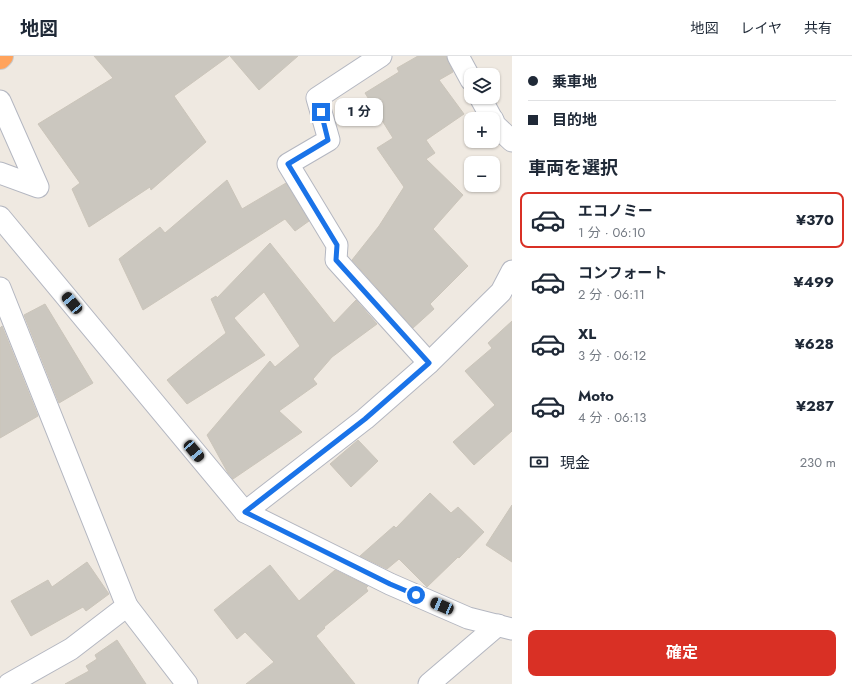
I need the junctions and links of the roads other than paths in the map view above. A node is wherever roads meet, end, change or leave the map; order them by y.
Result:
1 (381, 56) edge
2 (458, 56) edge
3 (464, 68) edge
4 (0, 101) edge
5 (500, 130) edge
6 (512, 141) edge
7 (0, 173) edge
8 (0, 217) edge
9 (512, 271) edge
10 (0, 288) edge
11 (429, 363) junction
12 (245, 512) junction
13 (127, 606) junction
14 (505, 627) edge
15 (9, 684) edge
16 (187, 684) edge
17 (429, 684) edge

1 - 11 street
2 - 3 street
4 - 7 street
5 - 6 street
8 - 12 street
9 - 11 street
10 - 13 street
11 - 12 street
12 - 14 street
13 - 15 street
13 - 16 street
14 - 17 street

